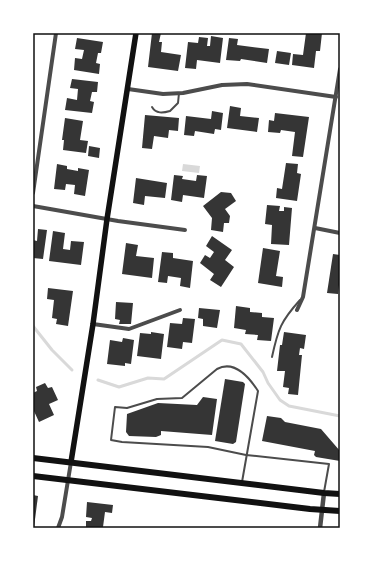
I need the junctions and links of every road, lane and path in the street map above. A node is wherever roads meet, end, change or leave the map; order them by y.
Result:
1 (56, 33) edge
2 (136, 33) edge
3 (340, 69) edge
4 (128, 89) junction
5 (179, 94) junction
6 (336, 97) junction
7 (152, 107) dead end
8 (33, 193) edge
9 (33, 206) edge
10 (107, 219) junction
11 (315, 228) junction
12 (185, 230) dead end
13 (340, 233) edge
14 (303, 297) junction
15 (180, 310) dead end
16 (297, 310) dead end
17 (93, 324) junction
18 (272, 357) dead end
19 (246, 455) junction
20 (33, 458) edge
21 (71, 462) junction
22 (33, 476) edge
23 (69, 480) junction
24 (242, 483) junction
25 (324, 493) junction
26 (340, 494) edge
27 (322, 510) junction
28 (340, 511) edge
29 (58, 528) edge
30 (320, 528) edge

1 - 8 street
2 - 4 main road
3 - 6 street
4 - 5 street
4 - 10 main road
5 - 6 street
5 - 7 lane
6 - 11 street
9 - 10 street
10 - 12 street
10 - 17 main road
11 - 13 street
11 - 14 street
14 - 16 street
14 - 18 lane
15 - 17 street
17 - 21 main road
19 - 19 lane
19 - 24 lane
19 - 25 lane
20 - 21 main road
21 - 23 street
21 - 24 main road
22 - 23 main road
23 - 27 main road
23 - 29 street
24 - 25 main road
25 - 26 main road
25 - 27 street
27 - 28 main road
27 - 30 street

